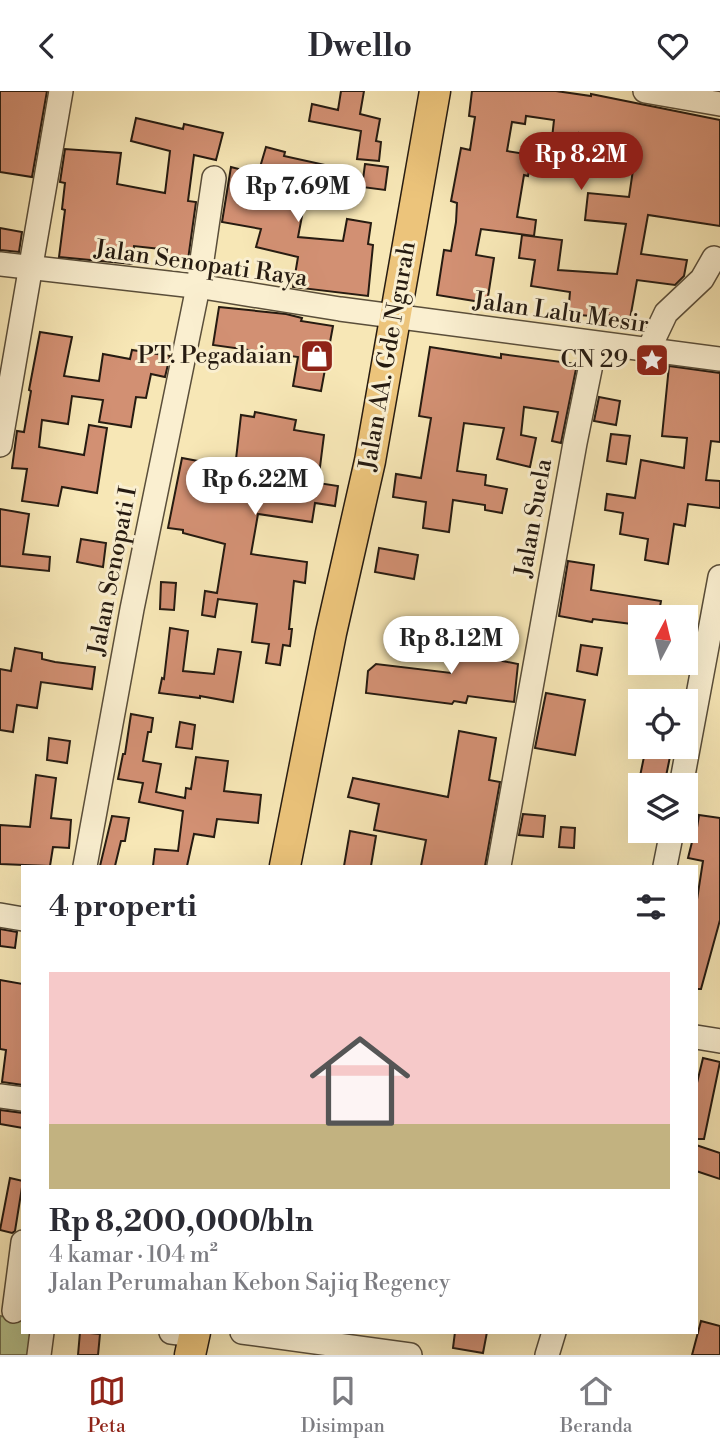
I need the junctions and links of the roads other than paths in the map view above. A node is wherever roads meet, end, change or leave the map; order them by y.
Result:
1 (61, 91) edge
2 (435, 91) edge
3 (645, 91) edge
4 (720, 104) edge
5 (214, 178) dead end
6 (714, 258) dead end
7 (0, 264) edge
8 (32, 268) junction
9 (198, 287) junction
10 (396, 317) junction
11 (595, 345) junction
12 (648, 351) junction
13 (720, 359) edge
14 (0, 445) edge
15 (720, 577) edge
16 (683, 773) edge
17 (670, 843) edge
18 (85, 865) edge
19 (285, 865) edge
20 (499, 865) edge
21 (665, 865) edge
22 (0, 915) edge
23 (21, 919) edge
24 (698, 1037) edge
25 (720, 1041) edge
26 (0, 1096) edge
27 (21, 1099) edge
28 (21, 1255) edge
29 (12, 1311) edge
30 (42, 1334) edge
31 (264, 1334) edge
32 (553, 1334) edge
33 (397, 1346) edge
34 (39, 1355) edge
35 (547, 1355) edge

1 - 8 street
2 - 10 main road, Jalan AA. Gde Ngurah
3 - 4 street
5 - 9 street, Jalan Senopati I
6 - 12 street
7 - 8 street, Jalan Senopati Raya
8 - 9 street, Jalan Senopati Raya
8 - 14 street
9 - 10 street, Jalan Senopati Raya
9 - 18 street, Jalan Senopati I
10 - 11 street, Jalan Lalu Mesir
10 - 19 main road, Jalan AA. Gde Ngurah
11 - 12 street, Jalan Lalu Mesir
11 - 20 street, Jalan Suela
12 - 13 street, Jalan Lalu Mesir
15 - 16 street
17 - 21 street
22 - 23 street
24 - 25 street
26 - 27 street
28 - 29 street
30 - 34 street
31 - 33 street
32 - 35 street

